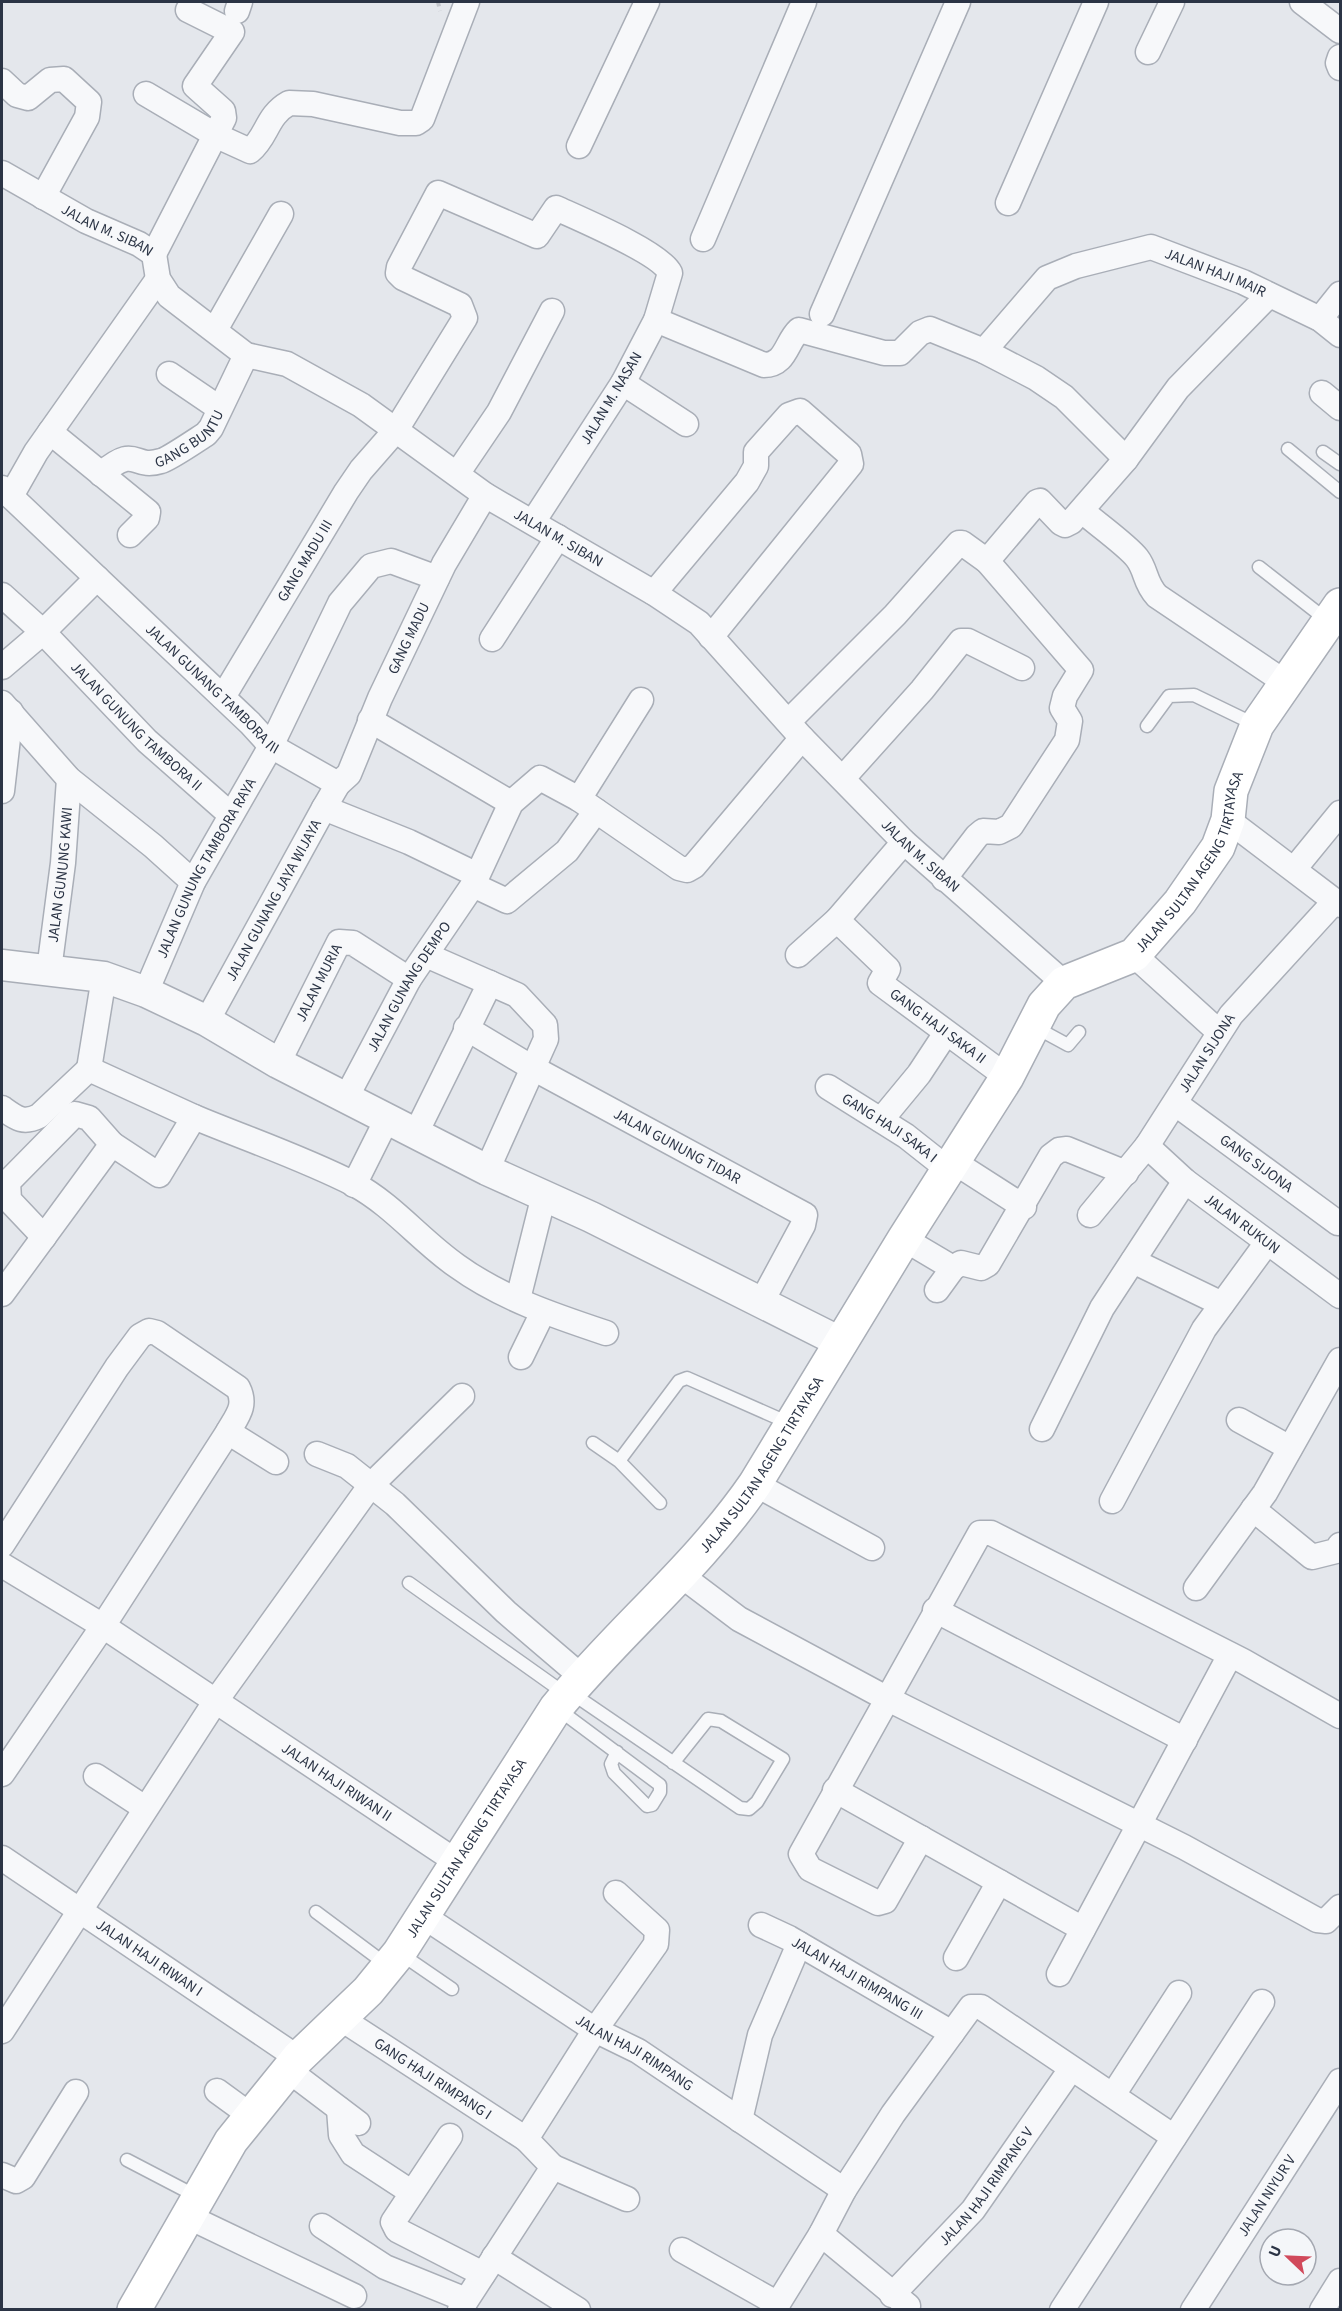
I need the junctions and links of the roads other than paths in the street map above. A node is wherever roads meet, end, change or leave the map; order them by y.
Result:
1 (647, 2) edge
2 (804, 2) edge
3 (958, 2) edge
4 (1096, 2) edge
5 (1172, 2) edge
6 (1302, 2) edge
7 (188, 10) dead end
8 (463, 11) edge
9 (1341, 31) edge
10 (1148, 52) dead end
11 (1341, 57) edge
12 (1341, 68) edge
13 (2, 81) edge
14 (146, 94) dead end
15 (217, 136) junction
16 (579, 147) dead end
17 (2, 173) edge
18 (43, 197) junction
19 (1008, 203) dead end
20 (281, 214) dead end
21 (703, 239) dead end
22 (154, 254) junction
23 (667, 266) joint
24 (158, 279) junction
25 (1341, 294) edge
26 (1269, 295) junction
27 (552, 311) dead end
28 (822, 314) dead end
29 (1320, 319) junction
30 (656, 320) junction
31 (215, 330) junction
32 (1340, 334) edge
33 (984, 351) junction
34 (246, 355) junction
35 (169, 374) dead end
36 (623, 383) junction
37 (219, 408) junction
38 (686, 424) dead end
39 (396, 430) junction
40 (50, 432) junction
41 (1288, 449) dead end
42 (1323, 452) dead end
43 (1126, 459) junction
44 (1341, 464) edge
45 (101, 474) junction
46 (457, 474) junction
47 (6, 492) edge
48 (1341, 492) edge
49 (485, 495) junction
50 (1082, 511) junction
51 (533, 522) junction
52 (130, 535) dead end
53 (558, 537) junction
54 (987, 561) junction
55 (1259, 567) dead end
56 (97, 578) junction
57 (437, 578) junction
58 (654, 593) junction
59 (2, 595) edge
60 (1335, 613) edge
61 (43, 632) junction
62 (711, 637) junction
63 (492, 639) dead end
64 (2, 667) edge
65 (1022, 668) dead end
66 (1287, 683) junction
67 (223, 697) junction
68 (641, 700) dead end
69 (6, 707) edge
70 (370, 720) junction
71 (1257, 725) junction
72 (1147, 726) dead end
73 (796, 729) junction
74 (271, 746) junction
75 (843, 778) junction
76 (69, 779) junction
77 (338, 784) junction
78 (2, 791) edge
79 (511, 803) junction
80 (587, 805) junction
81 (324, 808) junction
82 (1341, 813) edge
83 (231, 815) junction
84 (1228, 820) junction
85 (904, 842) junction
86 (1295, 868) junction
87 (944, 879) junction
88 (474, 881) junction
89 (193, 882) junction
90 (1338, 903) edge
91 (837, 920) junction
92 (426, 955) junction
93 (798, 955) dead end
94 (1134, 955) junction
95 (2, 965) edge
96 (50, 970) junction
97 (104, 977) junction
98 (409, 980) junction
99 (490, 983) junction
100 (1064, 983) junction
101 (146, 992) junction
102 (209, 1018) junction
103 (1032, 1026) junction
104 (466, 1028) junction
105 (1079, 1032) dead end
106 (1219, 1032) junction
107 (946, 1034) junction
108 (278, 1063) junction
109 (531, 1067) junction
110 (89, 1070) junction
111 (1007, 1077) junction
112 (828, 1087) dead end
113 (346, 1098) junction
114 (1176, 1104) junction
115 (2, 1108) edge
116 (194, 1117) junction
117 (387, 1119) junction
118 (881, 1120) junction
119 (416, 1133) junction
120 (112, 1144) junction
121 (1147, 1146) junction
122 (952, 1166) junction
123 (487, 1170) junction
124 (1126, 1173) junction
125 (1185, 1181) junction
126 (354, 1185) junction
127 (544, 1195) junction
128 (1023, 1207) junction
129 (1090, 1215) dead end
130 (1338, 1223) dead end
131 (44, 1237) junction
132 (904, 1239) junction
133 (1266, 1244) junction
134 (1132, 1261) junction
135 (953, 1268) junction
136 (937, 1290) dead end
137 (2, 1294) edge
138 (1341, 1296) edge
139 (518, 1299) junction
140 (762, 1301) junction
141 (1222, 1304) junction
142 (543, 1312) junction
143 (606, 1333) dead end
144 (842, 1343) junction
145 (521, 1357) dead end
146 (1341, 1360) edge
147 (462, 1396) dead end
148 (1239, 1420) dead end
149 (792, 1424) junction
150 (1042, 1429) dead end
151 (228, 1432) junction
152 (593, 1443) dead end
153 (1290, 1448) junction
154 (317, 1454) dead end
155 (619, 1461) junction
156 (276, 1462) dead end
157 (755, 1484) junction
158 (370, 1486) junction
159 (1112, 1500) dead end
160 (660, 1503) dead end
161 (1253, 1509) junction
162 (2, 1545) edge
163 (1341, 1545) edge
164 (872, 1548) dead end
165 (2, 1565) edge
166 (682, 1576) junction
167 (409, 1583) dead end
168 (1196, 1588) dead end
169 (935, 1610) junction
170 (103, 1626) junction
171 (1230, 1655) junction
172 (568, 1693) junction
173 (886, 1698) junction
174 (215, 1702) junction
175 (1341, 1716) edge
176 (1185, 1740) junction
177 (617, 1752) junction
178 (673, 1763) junction
179 (2, 1774) edge
180 (96, 1776) dead end
181 (834, 1790) junction
182 (145, 1808) junction
183 (1139, 1824) junction
184 (921, 1838) junction
185 (2, 1858) edge
186 (457, 1862) junction
187 (999, 1882) junction
188 (616, 1893) dead end
189 (1341, 1907) edge
190 (78, 1911) junction
191 (316, 1912) dead end
192 (423, 1916) junction
193 (761, 1925) dead end
194 (1083, 1929) junction
195 (799, 1944) junction
196 (956, 1958) dead end
197 (393, 1959) junction
198 (1059, 1974) dead end
199 (452, 1989) dead end
200 (1179, 1993) dead end
201 (1262, 2002) dead end
202 (340, 2018) junction
203 (595, 2030) junction
204 (2, 2031) edge
205 (952, 2033) junction
206 (293, 2064) junction
207 (1071, 2069) junction
208 (1341, 2081) edge
209 (216, 2091) dead end
210 (75, 2092) dead end
211 (1113, 2095) junction
212 (250, 2115) junction
213 (740, 2120) junction
214 (450, 2136) dead end
215 (1174, 2137) junction
216 (526, 2139) junction
217 (127, 2160) dead end
218 (553, 2167) junction
219 (2, 2175) edge
220 (844, 2190) junction
221 (411, 2192) junction
222 (627, 2199) dead end
223 (194, 2207) junction
224 (322, 2226) dead end
225 (821, 2234) junction
226 (682, 2250) dead end
227 (488, 2266) junction
228 (1341, 2281) edge
229 (354, 2296) dead end
230 (463, 2305) edge
231 (776, 2307) edge
232 (140, 2308) edge
233 (578, 2310) edge
234 (1062, 2310) edge
235 (1193, 2310) edge
236 (1322, 2310) edge

1 - 16 street
2 - 21 street
3 - 28 street
4 - 19 street
5 - 10 street
6 - 9 street
7 - 15 street
8 - 15 street
11 - 12 street
13 - 18 street
14 - 15 street
15 - 22 street
17 - 18 street, JALAN M. SIBAN
18 - 22 street, JALAN M. SIBAN
20 - 31 street
22 - 24 street, JALAN M. SIBAN
23 - 30 street, JALAN M. NASAN
23 - 39 street, GANG MADU III
24 - 31 street, JALAN M. SIBAN
24 - 40 street
25 - 29 street
26 - 29 street, JALAN HAJI MAIR
26 - 33 street, JALAN HAJI MAIR
26 - 43 street
27 - 46 street
29 - 32 street, JALAN HAJI MAIR
30 - 33 street
30 - 36 street, JALAN M. NASAN
31 - 34 street, JALAN M. SIBAN
33 - 43 street
34 - 37 street, GANG BUNTU
34 - 39 street, JALAN M. SIBAN
35 - 37 street
36 - 38 street
36 - 51 street, JALAN M. NASAN
37 - 45 street, GANG BUNTU
39 - 46 street, JALAN M. SIBAN
39 - 67 street, GANG MADU III
40 - 45 street
40 - 47 street
41 - 48 lane
42 - 44 lane
43 - 50 street
45 - 52 street
46 - 49 street, JALAN M. SIBAN
47 - 56 street, JALAN GUNANG TAMBORA III
49 - 51 street, JALAN M. SIBAN
49 - 57 street, GANG MADU
50 - 54 street
50 - 66 street
51 - 53 street, JALAN M. SIBAN
53 - 58 street, JALAN M. SIBAN
53 - 63 street
54 - 73 street
54 - 87 street
55 - 60 lane
56 - 61 street
56 - 67 street, JALAN GUNANG TAMBORA III
57 - 70 street, GANG MADU
57 - 74 street, JALAN GUNUNG TAMBORA RAYA
58 - 62 street, JALAN M. SIBAN
58 - 62 street
59 - 61 street, JALAN GUNUNG TAMBORA II
60 - 66 main road, JALAN SULTAN AGENG TIRTAYASA
61 - 64 street
61 - 83 street, JALAN GUNUNG TAMBORA II
62 - 73 street, JALAN M. SIBAN
65 - 75 street
66 - 71 main road, JALAN SULTAN AGENG TIRTAYASA
67 - 74 street, JALAN GUNANG TAMBORA III
68 - 80 street
69 - 76 street
69 - 78 street
70 - 77 street, GANG MADU
70 - 79 street
71 - 72 lane
71 - 84 main road, JALAN SULTAN AGENG TIRTAYASA
73 - 75 street, JALAN M. SIBAN
73 - 80 street
74 - 77 street, JALAN GUNANG TAMBORA III
74 - 83 street, JALAN GUNUNG TAMBORA RAYA
75 - 85 street, JALAN M. SIBAN
76 - 89 street
76 - 96 street, JALAN GUNUNG KAWI
77 - 81 street, JALAN GUNANG JAYA WIJAYA
79 - 80 street
79 - 88 street, JALAN GUNANG DEMPO
80 - 88 street
81 - 88 street
81 - 102 street, JALAN GUNANG JAYA WIJAYA
82 - 86 street
83 - 89 street, JALAN GUNUNG TAMBORA RAYA
84 - 86 street
84 - 94 main road, JALAN SULTAN AGENG TIRTAYASA
85 - 87 street, JALAN M. SIBAN
85 - 91 street
86 - 90 street
87 - 100 street, JALAN M. SIBAN
88 - 92 street, JALAN GUNANG DEMPO
89 - 101 street, JALAN GUNUNG TAMBORA RAYA
90 - 106 street, JALAN SIJONA
91 - 93 street
91 - 107 street, GANG HAJI SAKA II
92 - 98 street, JALAN GUNANG DEMPO
92 - 99 street
94 - 100 main road, JALAN SULTAN AGENG TIRTAYASA
94 - 106 street
95 - 96 street
96 - 97 street
97 - 101 street
97 - 110 street
98 - 108 street, JALAN MURIA
98 - 113 street, JALAN GUNANG DEMPO
99 - 104 street
99 - 109 street
100 - 103 main road, JALAN SULTAN AGENG TIRTAYASA
101 - 102 street
102 - 108 street
103 - 105 lane
103 - 111 main road, JALAN SULTAN AGENG TIRTAYASA
104 - 109 street, JALAN GUNUNG TIDAR
104 - 119 street
106 - 114 street, JALAN SIJONA
107 - 111 street, GANG HAJI SAKA II
107 - 118 street
108 - 113 street
109 - 123 street
109 - 140 street, JALAN GUNUNG TIDAR
110 - 115 street
110 - 116 street
111 - 122 main road, JALAN SULTAN AGENG TIRTAYASA
112 - 118 street, GANG HAJI SAKA I
113 - 117 street
114 - 121 street, JALAN SIJONA
114 - 130 street, GANG SIJONA
116 - 120 street
116 - 126 street
117 - 119 street
117 - 126 street
118 - 122 street, GANG HAJI SAKA I
119 - 123 street
120 - 131 street
120 - 131 street
121 - 124 street, JALAN SIJONA
121 - 125 street, JALAN RUKUN
122 - 128 street, GANG HAJI SAKA I
122 - 132 main road, JALAN SULTAN AGENG TIRTAYASA
123 - 127 street
124 - 128 street
124 - 129 street, JALAN SIJONA
125 - 133 street, JALAN RUKUN
125 - 134 street
126 - 139 street
127 - 139 street
127 - 140 street
128 - 135 street
131 - 137 street
132 - 135 street
132 - 144 main road, JALAN SULTAN AGENG TIRTAYASA
133 - 138 street, JALAN RUKUN
133 - 141 street
134 - 141 street
134 - 150 street
135 - 136 street
139 - 142 street
140 - 144 street
141 - 159 street
142 - 143 street
142 - 145 street
144 - 149 main road, JALAN SULTAN AGENG TIRTAYASA
146 - 153 street
147 - 158 street
148 - 153 street
149 - 155 lane
149 - 157 main road, JALAN SULTAN AGENG TIRTAYASA
151 - 156 street
151 - 162 street
151 - 170 street
152 - 155 lane
153 - 161 street
154 - 158 street
155 - 160 lane
157 - 164 street
157 - 166 main road, JALAN SULTAN AGENG TIRTAYASA
158 - 172 street
158 - 174 street
161 - 163 street
161 - 168 street
165 - 170 street, JALAN HAJI RIWAN II
166 - 172 main road, JALAN SULTAN AGENG TIRTAYASA
166 - 173 street
167 - 172 lane
169 - 171 street
169 - 173 street
169 - 176 street
170 - 174 street, JALAN HAJI RIWAN II
170 - 179 street
171 - 175 street
171 - 176 street
172 - 177 lane
172 - 178 lane
172 - 186 main road, JALAN SULTAN AGENG TIRTAYASA
173 - 181 street
173 - 183 street
174 - 182 street
174 - 186 street, JALAN HAJI RIWAN II
176 - 183 street
177 - 177 lane
178 - 178 lane
180 - 182 street
181 - 184 street
181 - 184 street
182 - 190 street
183 - 189 street
183 - 194 street
184 - 187 street
185 - 190 street, JALAN HAJI RIWAN I
186 - 192 main road, JALAN SULTAN AGENG TIRTAYASA
187 - 194 street
187 - 196 street
188 - 203 street
190 - 204 street
190 - 206 street, JALAN HAJI RIWAN I
191 - 197 lane
192 - 197 main road, JALAN SULTAN AGENG TIRTAYASA
192 - 203 street, JALAN HAJI RIMPANG
193 - 195 street, JALAN HAJI RIMPANG III
194 - 198 street
195 - 205 street, JALAN HAJI RIMPANG III
195 - 213 street
197 - 199 lane
197 - 202 main road, JALAN SULTAN AGENG TIRTAYASA
200 - 211 street
201 - 215 street
202 - 206 main road, JALAN SULTAN AGENG TIRTAYASA
202 - 216 street, GANG HAJI RIMPANG I
203 - 213 street, JALAN HAJI RIMPANG
203 - 216 street
205 - 207 street
205 - 220 street
206 - 212 main road, JALAN SULTAN AGENG TIRTAYASA
206 - 221 street, JALAN HAJI RIWAN I
207 - 211 street
207 - 225 street, JALAN HAJI RIMPANG V
208 - 235 street, JALAN NIYUR V
209 - 212 street
210 - 219 street
211 - 215 street
212 - 223 main road, JALAN SULTAN AGENG TIRTAYASA
213 - 220 street, JALAN HAJI RIMPANG
214 - 221 street
215 - 234 street
216 - 218 street, GANG HAJI RIMPANG I
217 - 223 lane
218 - 222 street
218 - 227 street
220 - 225 street
221 - 227 street
223 - 229 street
223 - 232 main road, JALAN SULTAN AGENG TIRTAYASA
224 - 230 street
225 - 231 street
226 - 231 street
227 - 230 street
227 - 233 street
228 - 236 street

